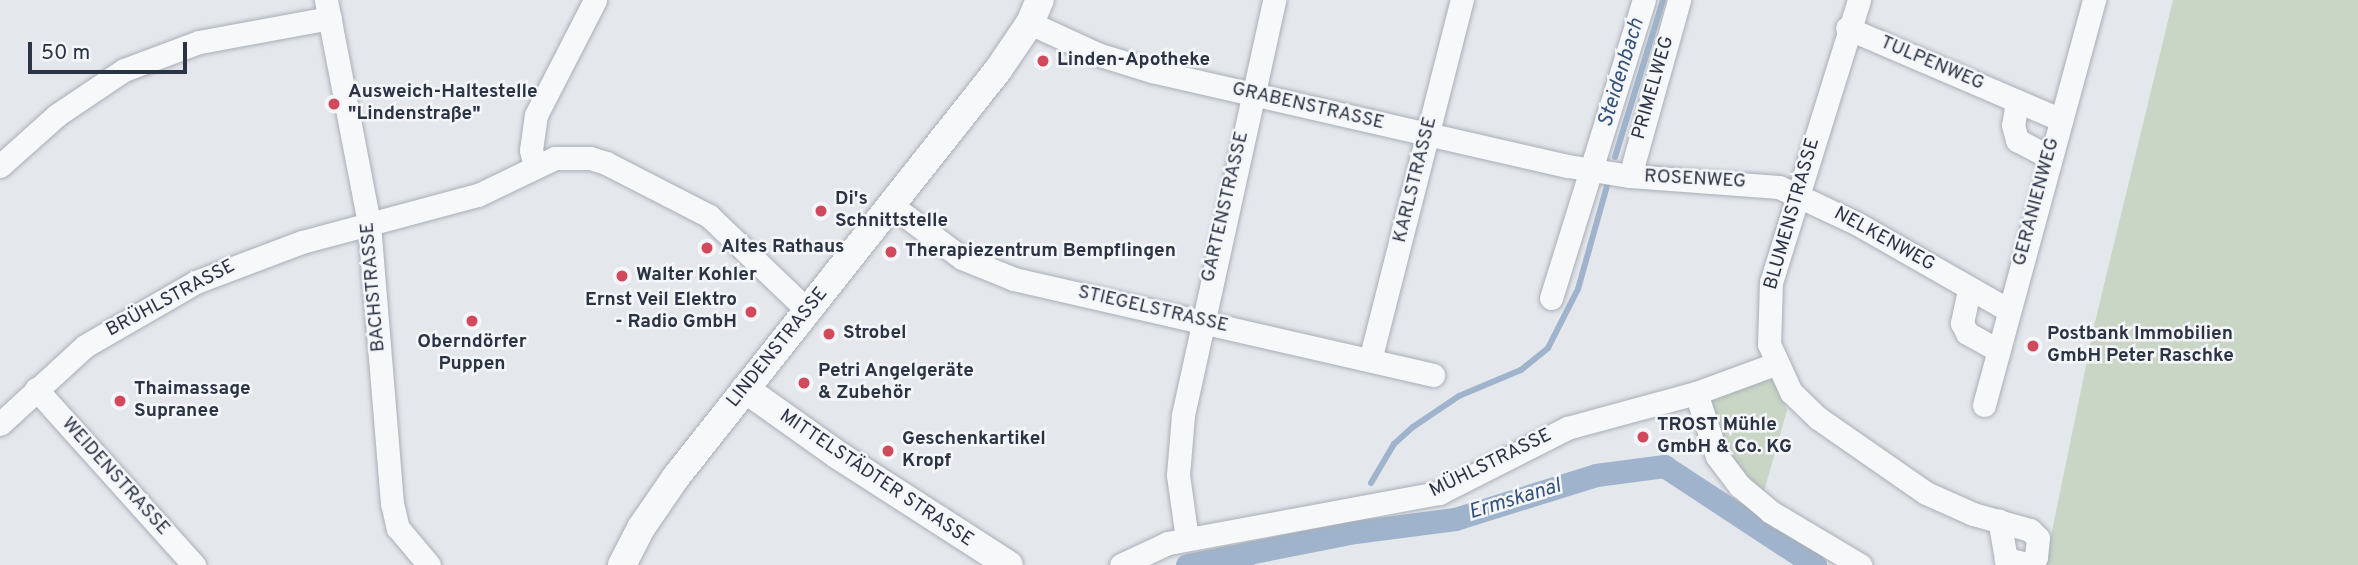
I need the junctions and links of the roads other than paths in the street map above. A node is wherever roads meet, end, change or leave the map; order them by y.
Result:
1 (595, 0) edge
2 (1274, 0) edge
3 (1462, 0) edge
4 (1644, 0) edge
5 (1679, 0) edge
6 (1859, 0) edge
7 (2094, 0) edge
8 (328, 9) edge
9 (1035, 12) edge
10 (1847, 28) junction
11 (1252, 94) junction
12 (2017, 101) junction
13 (2059, 119) junction
14 (1427, 135) junction
15 (2049, 157) junction
16 (0, 166) edge
17 (535, 167) junction
18 (1591, 171) junction
19 (1630, 176) junction
20 (1797, 195) junction
21 (891, 205) junction
22 (369, 224) junction
23 (1969, 289) junction
24 (1550, 298) dead end
25 (2007, 309) junction
26 (808, 311) junction
27 (1200, 322) junction
28 (1998, 350) junction
29 (1370, 360) junction
30 (1775, 364) junction
31 (1433, 375) dead end
32 (36, 389) junction
33 (745, 389) junction
34 (1696, 393) junction
35 (1984, 405) dead end
36 (0, 424) edge
37 (1999, 521) dead end
38 (1187, 539) junction
39 (194, 565) edge
40 (429, 565) edge
41 (622, 565) edge
42 (1009, 565) edge
43 (1121, 565) edge
44 (1860, 565) edge

1 - 17 street
2 - 11 street, GARTENSTRASSE
3 - 14 street, KARLSTRASSE
4 - 18 street
5 - 19 street, PRIMELWEG
6 - 10 street, BLUMENSTRASSE
7 - 13 street, GERANIENWEG
8 - 16 street
8 - 22 street, BACHSTRASSE
9 - 11 street, GRABENSTRASSE
9 - 21 street, LINDENSTRASSE
10 - 12 street, TULPENWEG
10 - 20 street, BLUMENSTRASSE
11 - 14 street, GRABENSTRASSE
11 - 27 street, GARTENSTRASSE
12 - 13 street, TULPENWEG
12 - 15 street
13 - 15 street, GERANIENWEG
14 - 18 street, GRABENSTRASSE
14 - 29 street, KARLSTRASSE
15 - 25 street, GERANIENWEG
17 - 22 street, BRÜHLSTRASSE
17 - 26 street, BRÜHLSTRASSE
18 - 19 street, ROSENWEG
18 - 24 street
19 - 20 street, ROSENWEG
20 - 23 street, NELKENWEG
20 - 30 street, BLUMENSTRASSE
21 - 26 street, LINDENSTRASSE
21 - 27 street, STIEGELSTRASSE
22 - 32 street, BRÜHLSTRASSE
22 - 40 street, BACHSTRASSE
23 - 25 street, NELKENWEG
23 - 28 street
25 - 28 street, GERANIENWEG
26 - 33 street, LINDENSTRASSE
27 - 29 street, STIEGELSTRASSE
27 - 38 street, GARTENSTRASSE
28 - 35 street, GERANIENWEG
29 - 31 street, STIEGELSTRASSE
30 - 34 street, MÜHLSTRASSE
30 - 37 street, BLUMENSTRASSE
32 - 36 street, BRÜHLSTRASSE
32 - 39 street, WEIDENSTRASSE
33 - 41 street, LINDENSTRASSE
33 - 42 street, MITTELSTÄDTER STRASSE
34 - 38 street, MÜHLSTRASSE
34 - 44 street
38 - 43 street, MÜHLSTRASSE

